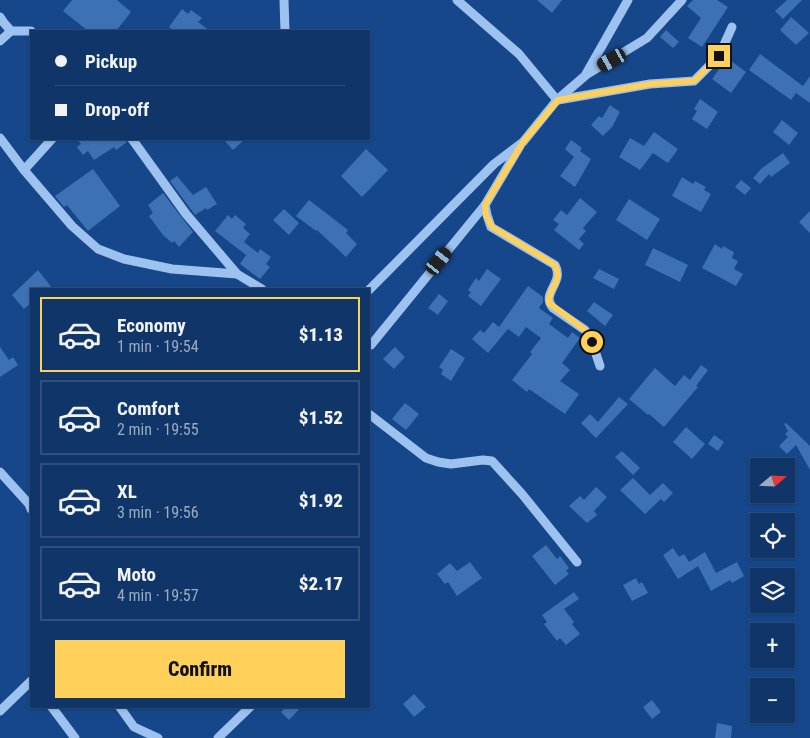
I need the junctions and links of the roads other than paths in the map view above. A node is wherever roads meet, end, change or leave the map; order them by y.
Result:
1 (284, 0) edge
2 (457, 0) edge
3 (628, 0) edge
4 (682, 0) edge
5 (0, 17) edge
6 (732, 27) dead end
7 (11, 30) junction
8 (285, 30) edge
9 (30, 31) edge
10 (0, 41) edge
11 (586, 75) junction
12 (558, 100) junction
13 (0, 138) edge
14 (51, 140) edge
15 (133, 140) edge
16 (523, 142) junction
17 (24, 170) junction
18 (485, 205) junction
19 (237, 274) junction
20 (260, 288) edge
21 (370, 289) edge
22 (371, 346) dead end
23 (600, 366) dead end
24 (370, 415) edge
25 (0, 472) edge
26 (30, 506) edge
27 (577, 562) dead end
28 (30, 682) edge
29 (52, 708) edge
30 (120, 708) edge
31 (250, 708) edge
32 (0, 711) edge
33 (75, 738) edge
34 (158, 738) edge
35 (218, 738) edge

1 - 8 street
2 - 12 street
3 - 11 street
4 - 11 street
5 - 7 street
6 - 12 street
7 - 9 street
7 - 10 street
11 - 12 street
12 - 16 street
13 - 17 street
14 - 17 street
15 - 19 street
16 - 18 street
16 - 21 street
17 - 19 street
18 - 22 street
18 - 23 street
19 - 20 street
24 - 27 street
25 - 26 street
28 - 32 street
29 - 33 street
30 - 34 street
31 - 35 street

